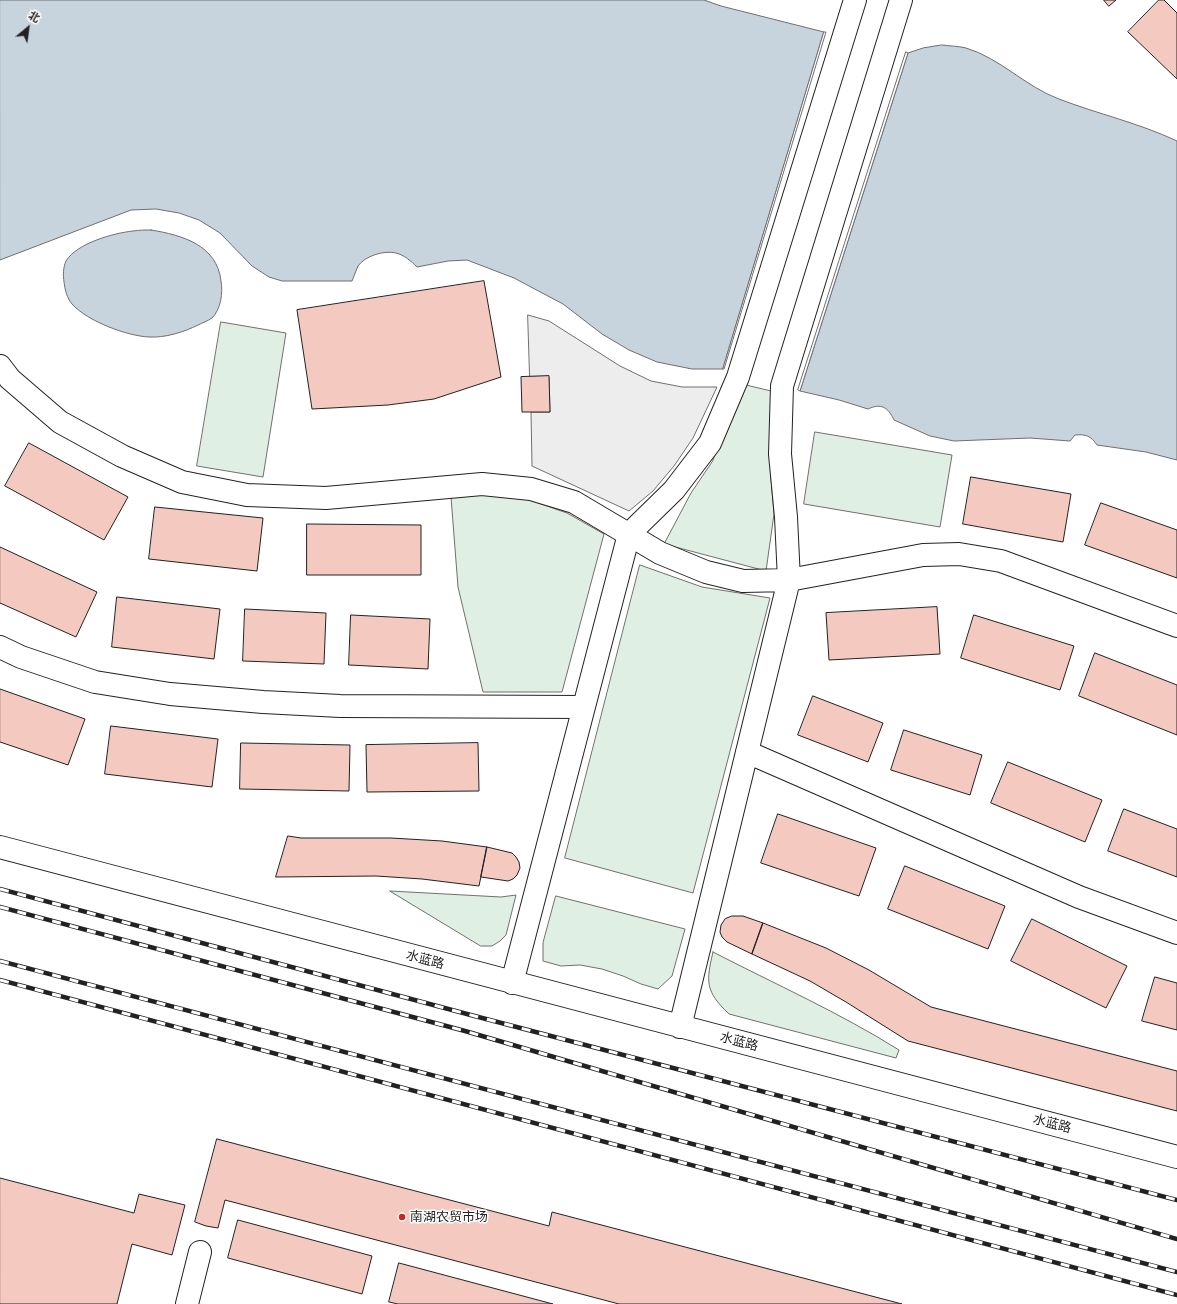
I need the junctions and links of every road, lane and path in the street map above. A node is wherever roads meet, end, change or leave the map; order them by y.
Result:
1 (855, 0) edge
2 (901, 0) edge
3 (0, 366) edge
4 (628, 534) junction
5 (789, 580) junction
6 (1177, 626) edge
7 (0, 648) edge
8 (584, 707) junction
9 (747, 752) junction
10 (0, 847) edge
11 (1177, 933) edge
12 (512, 983) junction
13 (680, 1027) junction
14 (1177, 1157) edge
15 (200, 1252) dead end
16 (187, 1304) edge

1 - 4 street
2 - 5 street
3 - 4 street
4 - 5 street
4 - 8 street
5 - 6 street
5 - 9 street
7 - 8 street
8 - 12 street
9 - 11 street
9 - 13 street
10 - 12 street, 水蓝路
12 - 13 street, 水蓝路
13 - 14 street, 水蓝路
15 - 16 street

